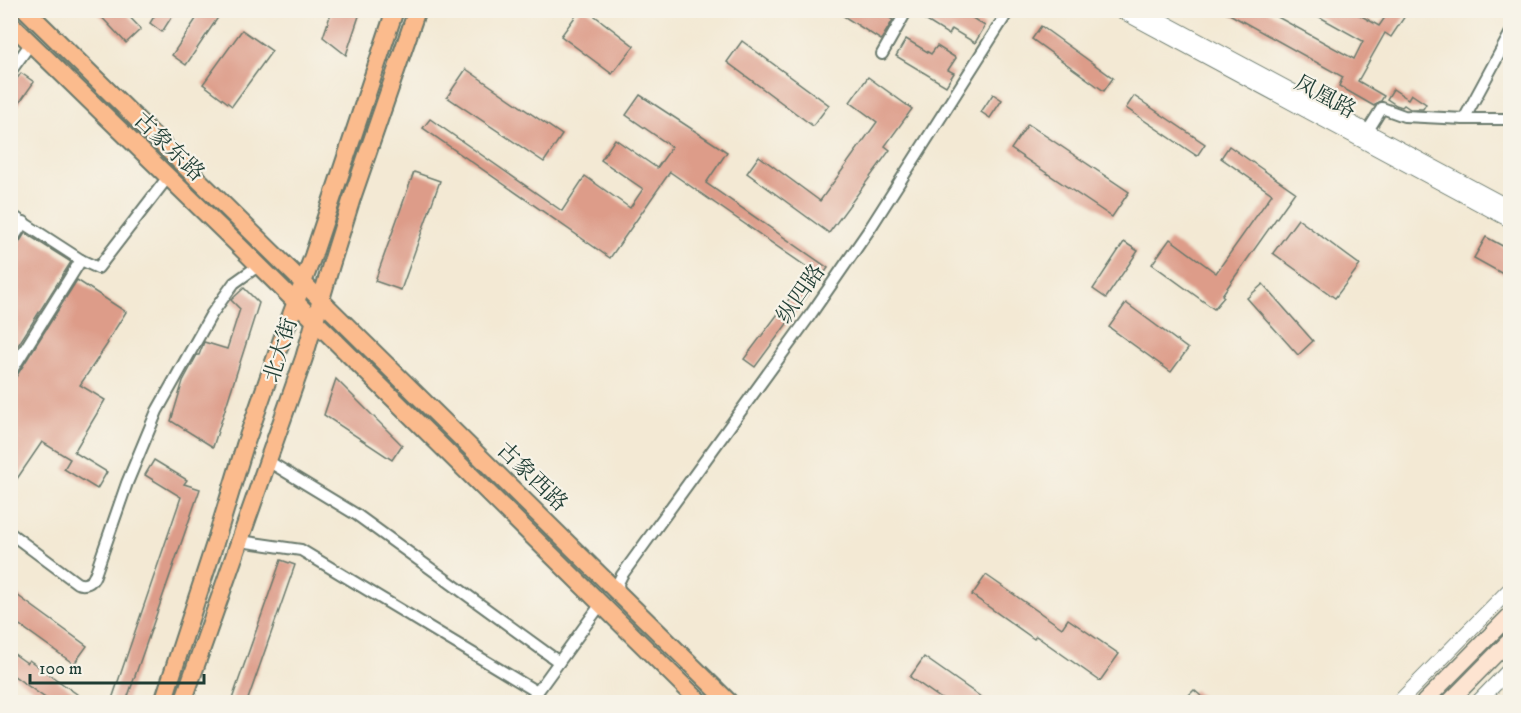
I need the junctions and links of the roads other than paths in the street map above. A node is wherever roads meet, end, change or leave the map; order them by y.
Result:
1 (26, 10) edge
2 (395, 10) edge
3 (417, 10) edge
4 (907, 10) edge
5 (1002, 10) edge
6 (1009, 10) edge
7 (1120, 10) edge
8 (1142, 10) edge
9 (10, 23) edge
10 (1510, 34) edge
11 (31, 43) junction
12 (882, 54) dead end
13 (10, 72) edge
14 (1464, 119) junction
15 (1510, 119) edge
16 (1367, 132) junction
17 (168, 177) junction
18 (1510, 208) edge
19 (10, 214) edge
20 (1510, 220) edge
21 (24, 222) junction
22 (10, 243) edge
23 (81, 260) junction
24 (258, 266) junction
25 (303, 283) junction
26 (320, 300) junction
27 (295, 303) junction
28 (314, 321) junction
29 (10, 373) edge
30 (268, 460) junction
31 (10, 533) edge
32 (240, 541) junction
33 (599, 574) junction
34 (1510, 589) edge
35 (619, 594) junction
36 (601, 604) junction
37 (1510, 615) edge
38 (1510, 640) edge
39 (559, 662) junction
40 (1510, 669) edge
41 (537, 692) junction
42 (163, 702) edge
43 (183, 702) edge
44 (530, 702) edge
45 (700, 702) edge
46 (729, 702) edge
47 (1399, 702) edge
48 (1424, 702) edge
49 (1449, 702) edge
50 (1478, 702) edge

1 - 25 main road, 古象东路
2 - 25 main road, 北大街
3 - 26 main road, 北大街
4 - 12 street
5 - 33 street, 纵四路
6 - 35 street, 纵四路
7 - 20 street, 凤凰路
8 - 16 street, 凤凰路
9 - 11 main road, 古象东路
10 - 14 street
11 - 13 street
11 - 17 main road, 古象东路
14 - 15 street
14 - 16 street
16 - 18 street, 凤凰路
17 - 23 street
17 - 24 main road, 古象东路
19 - 21 street
21 - 22 street
21 - 23 street
23 - 29 street
24 - 27 main road, 古象东路
24 - 31 street
25 - 26 main road, 古象西路
25 - 27 main road, 北大街
26 - 28 main road, 北大街
26 - 33 main road, 古象西路
27 - 28 main road, 古象西路
27 - 42 main road, 北大街
28 - 30 main road, 北大街
28 - 36 main road, 古象西路
30 - 32 main road, 北大街
30 - 39 street
32 - 41 street
32 - 43 main road, 北大街
33 - 35 main road, 古象西路
34 - 47 street
35 - 46 main road, 古象西路
36 - 39 street
36 - 45 main road, 古象西路
37 - 48 main road
38 - 49 main road
39 - 41 street
40 - 50 street
41 - 44 street

